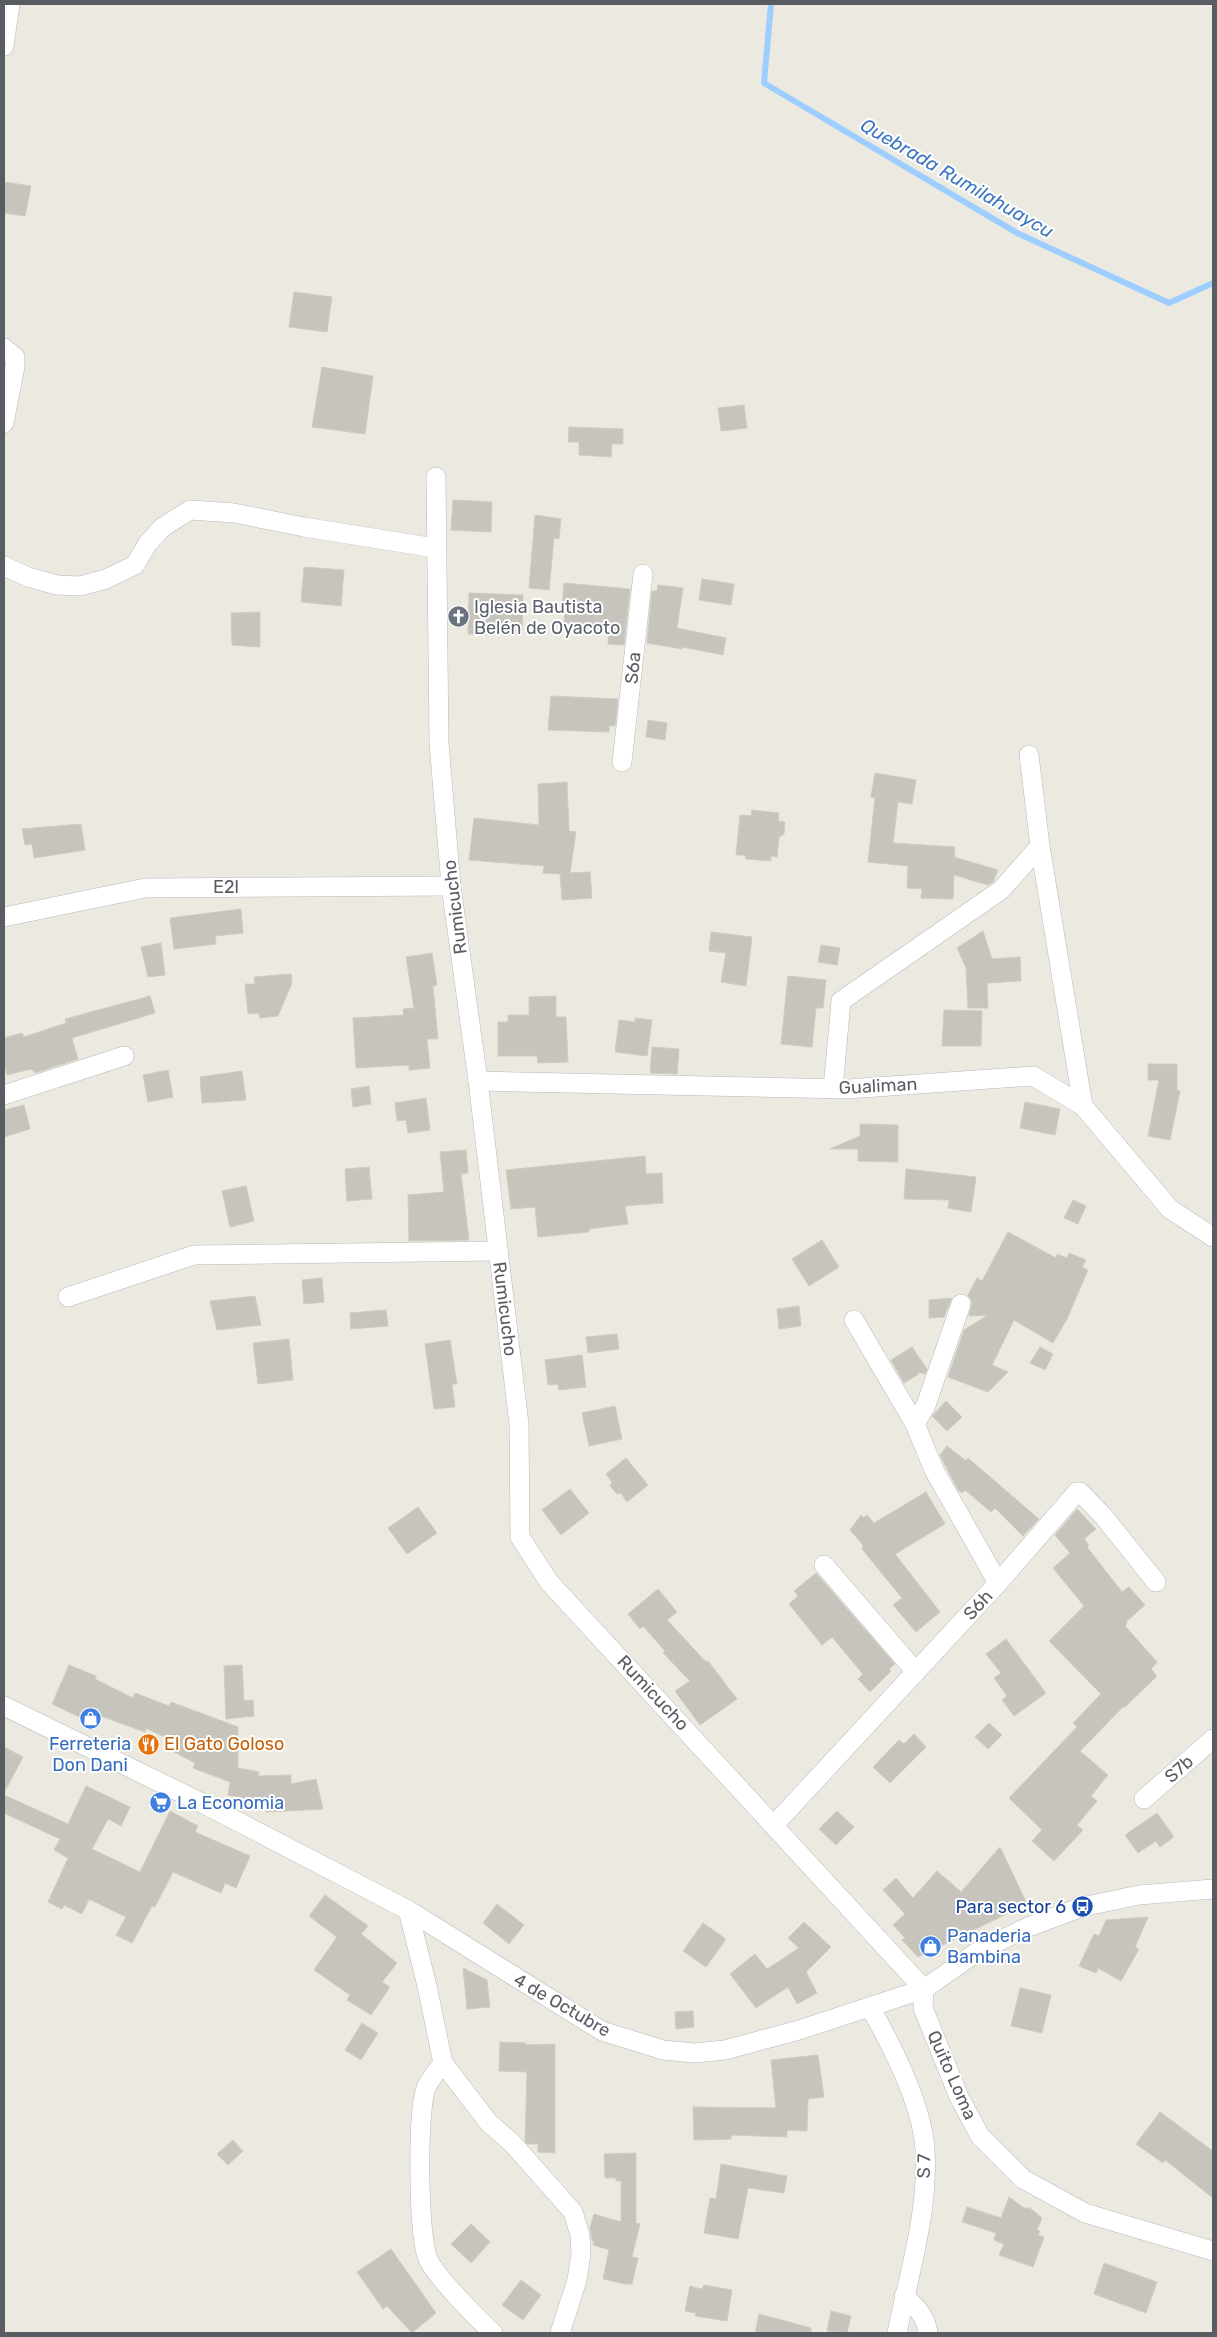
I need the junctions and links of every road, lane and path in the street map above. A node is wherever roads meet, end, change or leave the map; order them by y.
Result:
1 (10, 4) edge
2 (4, 46) edge
3 (4, 348) edge
4 (4, 423) edge
5 (436, 477) dead end
6 (435, 548) junction
7 (4, 566) edge
8 (643, 574) dead end
9 (1029, 755) dead end
10 (622, 762) dead end
11 (1040, 846) junction
12 (451, 886) junction
13 (4, 917) edge
14 (124, 1056) dead end
15 (478, 1081) junction
16 (833, 1089) junction
17 (4, 1095) edge
18 (1083, 1106) junction
19 (1213, 1237) edge
20 (497, 1251) junction
21 (68, 1297) dead end
22 (961, 1304) dead end
23 (854, 1320) dead end
24 (915, 1424) junction
25 (824, 1565) dead end
26 (1156, 1582) dead end
27 (998, 1583) junction
28 (916, 1672) junction
29 (4, 1706) edge
30 (1213, 1739) edge
31 (1144, 1799) dead end
32 (774, 1825) junction
33 (1213, 1889) edge
34 (408, 1910) junction
35 (924, 1988) junction
36 (870, 2007) junction
37 (443, 2062) junction
38 (1213, 2251) edge
39 (904, 2296) junction
40 (493, 2333) edge
41 (560, 2333) edge
42 (897, 2333) edge
43 (928, 2333) edge

1 - 2 street
3 - 4 street
5 - 6 street, Rumicucho
6 - 7 street
6 - 12 street, Rumicucho
8 - 10 street, S6a
9 - 11 street
11 - 16 street
11 - 18 street
12 - 13 street, E2l
12 - 15 street, Rumicucho
14 - 17 street
15 - 16 street, Gualiman
15 - 20 street, Rumicucho
16 - 18 street, Gualiman
18 - 19 street, Gualiman
20 - 21 street
20 - 32 street, Rumicucho
22 - 24 street
23 - 24 street, S6h
24 - 27 street, S6h
25 - 28 street
26 - 27 street
27 - 28 street, S6h
28 - 32 street, S6h
29 - 34 street, 4 de Octubre
30 - 31 street, S7b
32 - 35 street, Rumicucho
33 - 35 street, 4 de Octubre
34 - 36 street, 4 de Octubre
34 - 37 street
35 - 36 street, 4 de Octubre
35 - 38 street, Quito Loma
36 - 39 street, S 7
37 - 40 street
37 - 41 street
39 - 42 street, S 7
39 - 43 street

